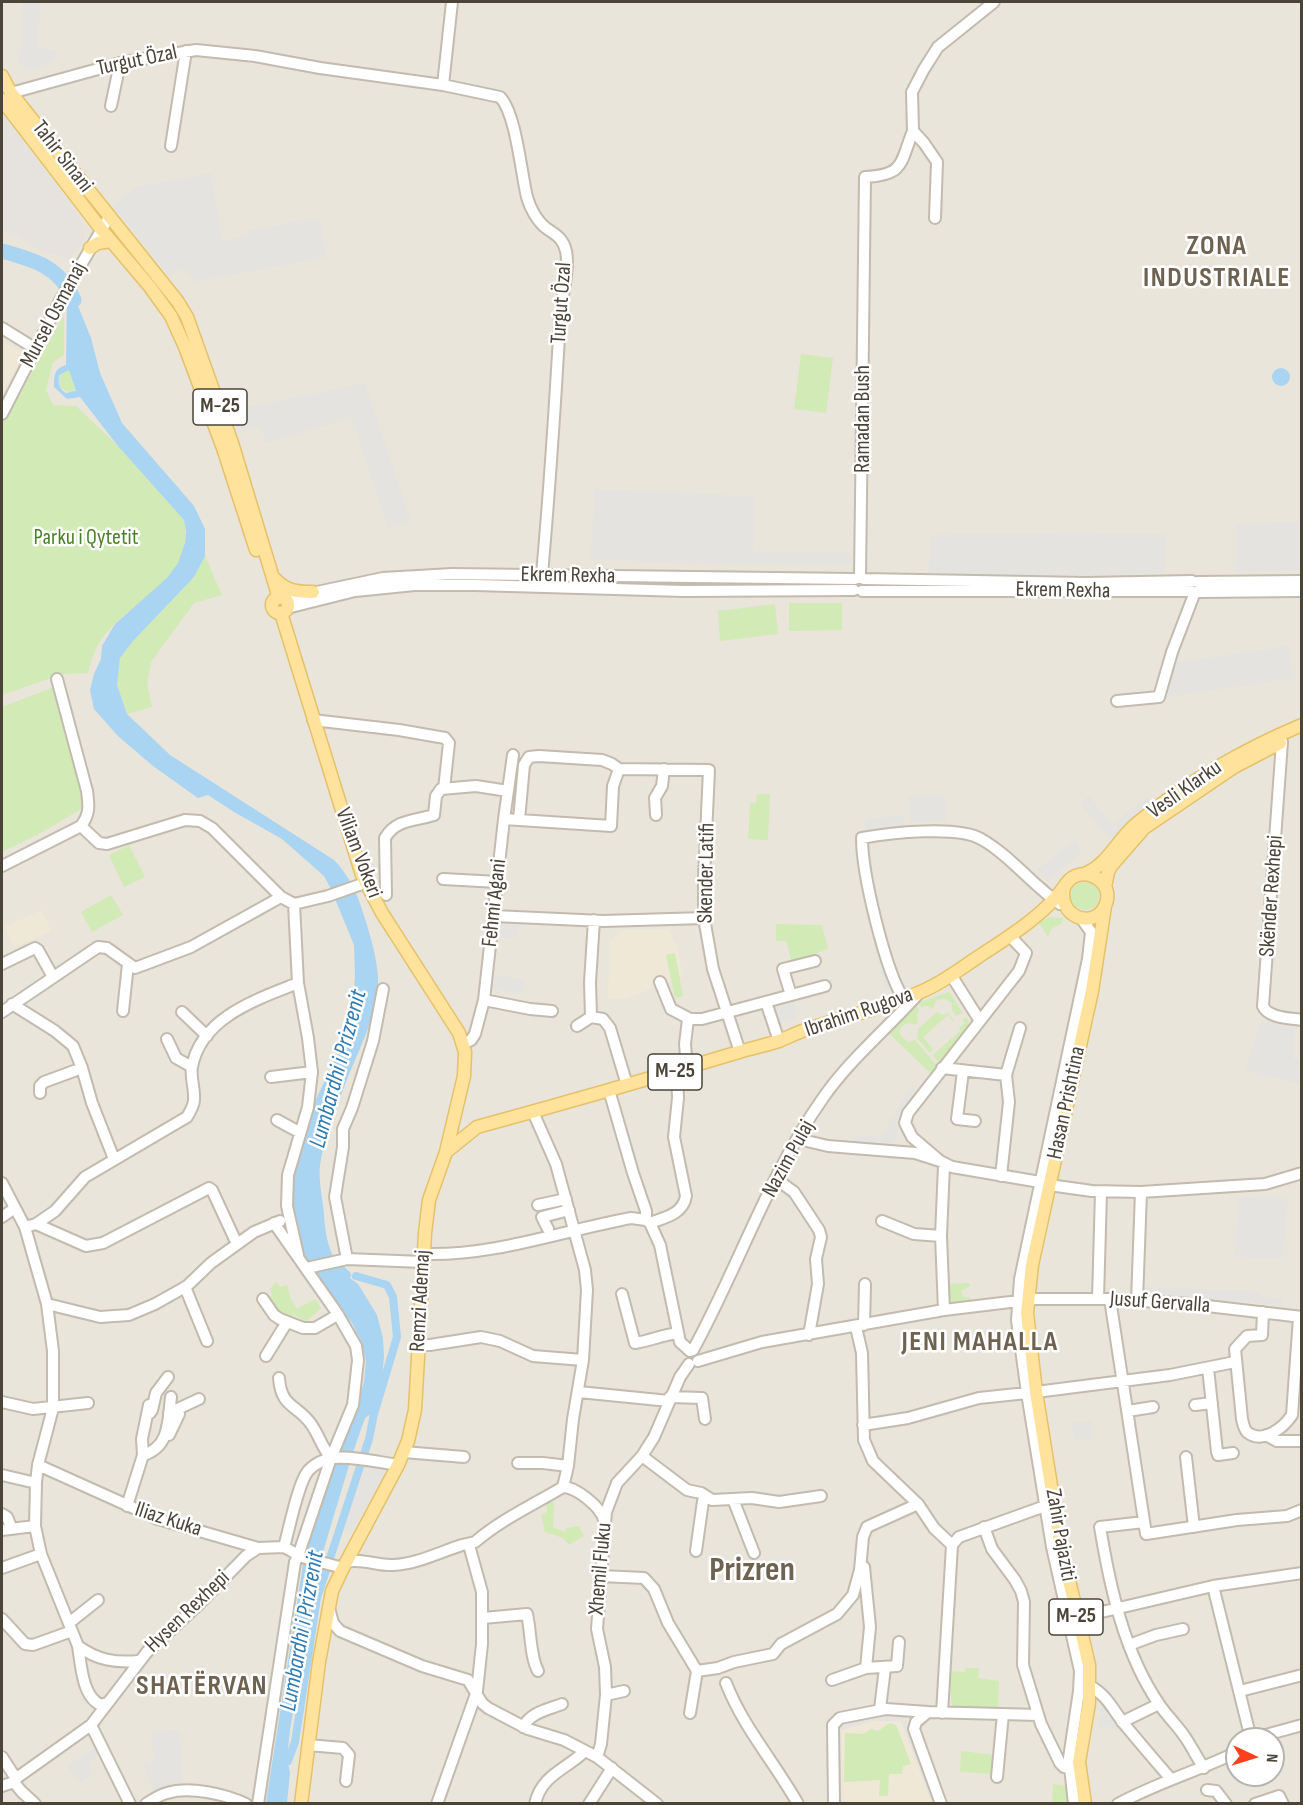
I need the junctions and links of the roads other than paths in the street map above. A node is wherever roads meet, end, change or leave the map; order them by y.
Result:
1 (452, 2) edge
2 (994, 2) edge
3 (186, 51) junction
4 (120, 63) junction
5 (2, 76) edge
6 (443, 86) junction
7 (6, 96) edge
8 (111, 106) dead end
9 (913, 131) junction
10 (171, 146) dead end
11 (109, 217) junction
12 (935, 218) dead end
13 (101, 229) junction
14 (124, 236) joint
15 (111, 241) junction
16 (90, 248) junction
17 (123, 255) joint
18 (2, 328) edge
19 (36, 349) junction
20 (2, 414) edge
21 (272, 575) junction
22 (541, 581) junction
23 (1302, 581) edge
24 (859, 583) junction
25 (1194, 587) junction
26 (1302, 591) edge
27 (313, 592) junction
28 (281, 604) junction
29 (57, 679) dead end
30 (1117, 701) dead end
31 (313, 720) junction
32 (1302, 725) edge
33 (1302, 734) edge
34 (1282, 742) junction
35 (513, 755) dead end
36 (619, 769) junction
37 (664, 769) junction
38 (444, 789) junction
39 (508, 791) junction
40 (656, 815) dead end
41 (504, 819) junction
42 (519, 819) junction
43 (81, 826) junction
44 (2, 866) edge
45 (1084, 873) junction
46 (443, 879) dead end
47 (498, 882) junction
48 (362, 885) junction
49 (1105, 886) junction
50 (1064, 888) junction
51 (386, 895) dead end
52 (281, 897) junction
53 (1053, 899) junction
54 (294, 904) junction
55 (1105, 906) junction
56 (1066, 907) junction
57 (494, 916) junction
58 (704, 918) junction
59 (1081, 918) junction
60 (594, 920) junction
61 (1010, 936) junction
62 (815, 961) dead end
63 (2, 964) edge
64 (128, 964) junction
65 (951, 975) junction
66 (52, 977) junction
67 (660, 981) dead end
68 (298, 983) junction
69 (825, 986) dead end
70 (383, 989) dead end
71 (919, 992) junction
72 (791, 995) junction
73 (903, 998) junction
74 (484, 1000) junction
75 (766, 1002) junction
76 (12, 1004) junction
77 (123, 1011) dead end
78 (552, 1011) dead end
79 (2, 1012) edge
80 (182, 1012) dead end
81 (727, 1013) junction
82 (591, 1017) junction
83 (688, 1018) junction
84 (1302, 1020) edge
85 (980, 1021) junction
86 (577, 1026) dead end
87 (1020, 1028) dead end
88 (207, 1036) junction
89 (167, 1039) dead end
90 (779, 1041) junction
91 (463, 1044) junction
92 (740, 1052) junction
93 (192, 1067) junction
94 (82, 1068) junction
95 (942, 1068) junction
96 (682, 1070) junction
97 (963, 1071) junction
98 (312, 1072) junction
99 (1006, 1075) junction
100 (271, 1077) dead end
101 (627, 1085) junction
102 (609, 1090) junction
103 (40, 1093) dead end
104 (456, 1112) junction
105 (533, 1112) junction
106 (277, 1120) dead end
107 (975, 1120) dead end
108 (477, 1127) junction
109 (908, 1130) junction
110 (299, 1132) junction
111 (798, 1139) junction
112 (901, 1151) junction
113 (446, 1152) junction
114 (114, 1159) junction
115 (942, 1163) junction
116 (1302, 1173) edge
117 (1001, 1176) junction
118 (776, 1179) junction
119 (2, 1183) edge
120 (1045, 1184) junction
121 (1101, 1192) junction
122 (1141, 1192) junction
123 (567, 1204) junction
124 (538, 1205) dead end
125 (15, 1209) junction
126 (2, 1217) edge
127 (289, 1218) junction
128 (648, 1221) junction
129 (882, 1221) dead end
130 (274, 1223) junction
131 (36, 1224) junction
132 (25, 1227) junction
133 (548, 1229) dead end
134 (574, 1230) junction
135 (941, 1236) junction
136 (237, 1244) junction
137 (298, 1256) junction
138 (423, 1258) junction
139 (345, 1259) junction
140 (310, 1267) junction
141 (1029, 1280) junction
142 (865, 1284) dead end
143 (185, 1287) junction
144 (622, 1294) dead end
145 (263, 1299) dead end
146 (1047, 1299) junction
147 (1098, 1299) junction
148 (1110, 1299) junction
149 (1022, 1300) junction
150 (1137, 1301) junction
151 (47, 1304) junction
152 (944, 1310) junction
153 (1263, 1312) junction
154 (337, 1313) junction
155 (1300, 1317) edge
156 (287, 1322) junction
157 (860, 1326) junction
158 (678, 1333) junction
159 (809, 1335) junction
160 (207, 1341) dead end
161 (419, 1345) junction
162 (691, 1351) junction
163 (266, 1356) dead end
164 (583, 1360) junction
165 (1235, 1362) junction
166 (694, 1363) junction
167 (1208, 1368) junction
168 (168, 1377) dead end
169 (279, 1378) dead end
170 (1123, 1381) junction
171 (1298, 1389) edge
172 (579, 1392) junction
173 (1032, 1393) junction
174 (171, 1397) dead end
175 (199, 1399) dead end
176 (670, 1399) junction
177 (2, 1402) edge
178 (1212, 1403) junction
179 (88, 1404) dead end
180 (1195, 1405) dead end
181 (1153, 1407) dead end
182 (53, 1408) junction
183 (1128, 1411) junction
184 (174, 1413) junction
185 (705, 1419) dead end
186 (862, 1425) junction
187 (1266, 1435) junction
188 (1302, 1441) edge
189 (404, 1452) junction
190 (1233, 1453) dead end
191 (142, 1455) junction
192 (642, 1456) junction
193 (464, 1457) dead end
194 (1186, 1457) dead end
195 (333, 1458) junction
196 (518, 1463) dead end
197 (38, 1465) junction
198 (398, 1465) junction
199 (568, 1466) junction
200 (2, 1475) edge
201 (36, 1483) junction
202 (563, 1486) junction
203 (821, 1496) dead end
204 (708, 1498) junction
205 (733, 1499) junction
206 (918, 1504) junction
207 (127, 1506) junction
208 (1046, 1506) junction
209 (1302, 1510) edge
210 (2, 1514) edge
211 (604, 1520) junction
212 (1144, 1522) junction
213 (35, 1526) junction
214 (984, 1527) junction
215 (1194, 1527) junction
216 (7, 1530) edge
217 (469, 1545) junction
218 (952, 1545) junction
219 (285, 1547) junction
220 (258, 1548) junction
221 (696, 1551) dead end
222 (754, 1553) dead end
223 (41, 1554) junction
224 (300, 1557) junction
225 (862, 1559) junction
226 (340, 1564) junction
227 (2, 1568) edge
228 (1302, 1573) edge
229 (601, 1576) junction
230 (1213, 1586) junction
231 (98, 1600) dead end
232 (328, 1605) junction
233 (1118, 1610) junction
234 (483, 1618) junction
235 (1076, 1618) junction
236 (2, 1619) edge
237 (70, 1627) junction
238 (1183, 1629) dead end
239 (899, 1642) dead end
240 (1130, 1645) junction
241 (78, 1646) junction
242 (138, 1661) junction
243 (866, 1668) junction
244 (885, 1668) junction
245 (538, 1671) dead end
246 (697, 1671) junction
247 (1302, 1675) edge
248 (832, 1680) dead end
249 (726, 1683) dead end
250 (1090, 1686) junction
251 (477, 1691) junction
252 (624, 1691) dead end
253 (1240, 1691) junction
254 (606, 1695) junction
255 (107, 1703) junction
256 (562, 1704) dead end
257 (1159, 1704) junction
258 (880, 1709) junction
259 (897, 1710) junction
260 (928, 1712) junction
261 (690, 1713) dead end
262 (942, 1713) junction
263 (1003, 1714) junction
264 (1038, 1715) junction
265 (1122, 1722) junction
266 (91, 1725) junction
267 (1302, 1725) edge
268 (523, 1727) junction
269 (1248, 1727) edge
270 (914, 1729) junction
271 (1285, 1730) edge
272 (308, 1744) junction
273 (585, 1751) junction
274 (2, 1757) edge
275 (597, 1757) junction
276 (1225, 1758) edge
277 (612, 1768) junction
278 (1204, 1768) junction
279 (1074, 1769) junction
280 (997, 1777) dead end
281 (16, 1779) junction
282 (1172, 1779) junction
283 (346, 1781) dead end
284 (2, 1786) edge
285 (1208, 1790) dead end
286 (35, 1803) edge
287 (130, 1803) edge
288 (146, 1803) edge
289 (246, 1803) edge
290 (258, 1803) edge
291 (301, 1803) edge
292 (437, 1803) edge
293 (535, 1803) edge
294 (589, 1803) edge
295 (657, 1803) edge
296 (798, 1803) edge
297 (834, 1803) edge
298 (941, 1803) edge
299 (1074, 1803) edge
300 (1085, 1803) edge
301 (1118, 1803) edge
302 (1226, 1803) edge
303 (1255, 1803) edge
304 (1283, 1803) edge

1 - 6 street
2 - 9 street
3 - 4 street, Turgut Özal
3 - 6 street, Turgut Özal
3 - 10 street
4 - 7 street, Turgut Özal
4 - 8 street
5 - 7 main road, Tahir Sinani / M-25
6 - 22 street, Turgut Özal
7 - 11 main road, Tahir Sinani / M-25
7 - 13 main road, Tahir Sinani / M-25
9 - 12 street
9 - 24 street, Ramadan Bush
11 - 13 street, Mursel Osmanaj
11 - 14 main road, Tahir Sinani / M-25
13 - 15 main road, Tahir Sinani / M-25
13 - 16 street, Mursel Osmanaj
14 - 21 main road, Viliam Vokeri / M-25
15 - 16 main road
15 - 17 main road, Tahir Sinani / M-25
16 - 19 street, Mursel Osmanaj
17 - 28 main road, Viliam Vokeri / M-25
18 - 19 street
19 - 20 street, Mursel Osmanaj
21 - 27 main road
21 - 28 main road, Viliam Vokeri / M-25
22 - 24 street, Ekrem Rexha
22 - 27 street, Ekrem Rexha
22 - 28 street, Ekrem Rexha
23 - 25 street, Ekrem Rexha
24 - 25 street, Ekrem Rexha
25 - 26 street, Ekrem Rexha
25 - 30 street
27 - 28 street, Ekrem Rexha
28 - 31 main road, Viliam Vokeri / M-25
29 - 43 street
31 - 38 street
31 - 48 main road, Viliam Vokeri / M-25
32 - 45 main road, Vesli Klarku
33 - 34 main road, Vesli Klarku
34 - 49 main road, Vesli Klarku
34 - 84 street, Skënder Rexhepi
35 - 39 street, Fehmi Agani
36 - 37 street, Skender Latifi
36 - 42 street
36 - 42 street, Skender Latifi
37 - 40 street
37 - 58 street, Skender Latifi
38 - 39 street
38 - 51 street
39 - 41 street, Fehmi Agani
41 - 42 street
41 - 47 street, Fehmi Agani
43 - 44 street
43 - 52 street
45 - 49 main road
45 - 50 main road, M-25
46 - 47 street
47 - 57 street, Fehmi Agani
48 - 54 street
48 - 91 main road, Viliam Vokeri / M-25
49 - 55 main road, M-25
50 - 53 main road, Ibrahim Rugova / M-25
50 - 56 main road
52 - 54 street
52 - 64 street
53 - 56 street
53 - 61 main road, Ibrahim Rugova / M-25
53 - 73 street
54 - 68 street
55 - 59 main road
55 - 120 main road, Hasan Prishtina / M-25
56 - 59 main road
57 - 60 street
57 - 74 street, Fehmi Agani
58 - 60 street
58 - 81 street, Skender Latifi
59 - 120 street, Hasan Prishtina
60 - 82 street
61 - 65 main road, Ibrahim Rugova / M-25
61 - 85 street
62 - 72 street
63 - 66 street
64 - 66 street
64 - 77 street
65 - 71 main road, Ibrahim Rugova / M-25
65 - 85 street
66 - 76 street
67 - 83 street
68 - 88 street
68 - 98 street
69 - 72 street
70 - 139 street
71 - 73 main road, Ibrahim Rugova / M-25
71 - 111 street, Nazim Pulaj
72 - 75 street
73 - 90 main road, Ibrahim Rugova / M-25
74 - 78 street
74 - 91 street, Fehmi Agani
75 - 81 street
75 - 90 street
76 - 79 street
76 - 94 street
80 - 88 street
81 - 83 street
81 - 92 street, Skender Latifi
82 - 86 street
82 - 101 street
83 - 96 street
85 - 95 street
87 - 99 street
88 - 93 street
89 - 93 street
90 - 92 main road, Ibrahim Rugova / M-25
91 - 104 main road, Viliam Vokeri / M-25
92 - 96 main road, Ibrahim Rugova / M-25
93 - 114 street
94 - 103 street
94 - 114 street
95 - 97 street
95 - 109 street
96 - 101 main road, Ibrahim Rugova / M-25
96 - 128 street
97 - 99 street
97 - 107 street
98 - 100 street
98 - 110 street
99 - 117 street
101 - 102 main road, Ibrahim Rugova / M-25
102 - 105 main road, Ibrahim Rugova / M-25
102 - 128 street
104 - 108 main road
104 - 113 main road, Viliam Vokeri
105 - 108 main road, Ibrahim Rugova / M-25
105 - 123 street
106 - 110 street
108 - 113 main road, Ibrahim Rugova
109 - 112 street
109 - 115 street
110 - 127 street
111 - 112 street
111 - 118 street, Nazim Pulaj
112 - 115 street
113 - 138 main road, Remzi Ademaj
114 - 131 street
115 - 117 street
115 - 135 street
116 - 122 street
117 - 120 street
118 - 159 street
118 - 162 street, Nazim Pulaj
119 - 125 street
120 - 121 street
120 - 141 main road, Hasan Prishtina / M-25
120 - 149 street, Hasan Prishtina
121 - 122 street
121 - 147 street
122 - 150 street
123 - 124 street
123 - 133 street
123 - 134 street
125 - 126 street
125 - 132 street
127 - 130 street
127 - 137 street
128 - 134 street
128 - 158 street
129 - 135 street
130 - 136 street
130 - 137 street
131 - 132 street
131 - 136 street
132 - 151 street
134 - 138 street
134 - 164 street
135 - 152 street
136 - 143 street
137 - 140 street
138 - 139 street
138 - 161 main road, Remzi Ademaj
139 - 140 street
140 - 154 street
141 - 146 street
141 - 149 main road, Hasan Prishtina / M-25
142 - 157 street
143 - 151 street
143 - 160 street
144 - 158 street
145 - 156 street
146 - 147 street, Jusuf Gervalla
146 - 149 street, Jusuf Gervalla
147 - 148 street, Jusuf Gervalla
148 - 150 street, Jusuf Gervalla
148 - 170 street
149 - 152 street, Jusuf Gervalla
149 - 173 main road, Zahir Pajaziti / M-25
150 - 153 street, Jusuf Gervalla
151 - 182 street
152 - 157 street, Jusuf Gervalla
153 - 155 street, Jusuf Gervalla
153 - 165 street
154 - 156 street
154 - 195 street
155 - 171 street
156 - 163 street
157 - 159 street, Jusuf Gervalla
157 - 186 street
158 - 162 street
159 - 166 street, Jusuf Gervalla
161 - 164 street
161 - 189 main road, Remzi Ademaj
162 - 166 street
164 - 172 street
165 - 167 street
165 - 187 street
166 - 176 street, Xhemil Fluku
167 - 170 street
167 - 178 street
168 - 191 street
169 - 195 street
170 - 173 street
170 - 183 street
171 - 187 street
172 - 176 street
172 - 199 street
173 - 186 street
173 - 208 street, Zahir Pajaziti
173 - 235 main road, Zahir Pajaziti / M-25
174 - 184 street
175 - 184 street
176 - 185 street
176 - 192 street, Xhemil Fluku
177 - 182 street
178 - 180 street
178 - 190 street
179 - 182 street
181 - 183 street
182 - 197 street
183 - 212 street
184 - 191 street
186 - 206 street
187 - 188 street
189 - 193 street
189 - 198 main road, Remzi Ademaj
191 - 207 street
192 - 204 street
192 - 211 street, Xhemil Fluku
194 - 215 street
195 - 198 street
195 - 219 street
195 - 224 street
196 - 199 street
197 - 201 street
197 - 207 street, Iliaz Kuka
198 - 226 main road, Remzi Ademaj
199 - 202 street
200 - 201 street
201 - 213 street
202 - 211 street
202 - 217 street
203 - 205 street
204 - 205 street
204 - 221 street
205 - 222 street
206 - 218 street
206 - 225 street
207 - 220 street, Iliaz Kuka
208 - 214 street
208 - 279 street, Zahir Pajaziti
209 - 215 street
210 - 216 street
211 - 229 street, Xhemil Fluku
212 - 215 street
212 - 233 street
213 - 216 street
213 - 223 street
214 - 218 street
214 - 264 street
217 - 226 street
217 - 234 street
218 - 262 street
219 - 220 street, Iliaz Kuka
219 - 224 street
220 - 242 street, Hysen Rexhepi
223 - 227 street
223 - 237 street
224 - 226 street
224 - 290 street
225 - 243 street
225 - 246 street
226 - 232 main road, Remzi Ademaj
228 - 230 street
229 - 246 street
229 - 254 street, Xhemil Fluku
230 - 233 street
230 - 253 street
231 - 237 street
232 - 251 street
232 - 272 main road, Remzi Ademaj
233 - 235 street
233 - 240 street
234 - 245 street
234 - 251 street
235 - 250 main road, Zahir Pajaziti / M-25
236 - 237 street
237 - 241 street
238 - 240 street
239 - 244 street
240 - 257 street
241 - 242 street
241 - 255 street
242 - 255 street, Hysen Rexhepi
243 - 244 street
243 - 248 street
244 - 258 street
246 - 261 street
247 - 253 street
249 - 296 street
250 - 265 street
250 - 279 main road, Zahir Pajaziti / M-25
251 - 268 street
251 - 292 street
252 - 254 street
253 - 269 street
254 - 275 street, Xhemil Fluku
255 - 266 street, Hysen Rexhepi
256 - 268 street
257 - 265 street
257 - 278 street
258 - 259 street
258 - 297 street
259 - 260 street
259 - 270 street
260 - 262 street
260 - 270 street
262 - 263 street
263 - 264 street
263 - 280 street
264 - 279 street
265 - 282 street
266 - 281 street, Hysen Rexhepi
266 - 287 street
267 - 271 street
268 - 273 street
270 - 298 street
272 - 283 street
272 - 291 main road, Remzi Ademaj
273 - 275 street
273 - 293 street
274 - 281 street
275 - 277 street
276 - 278 street
277 - 294 street
277 - 295 street
278 - 282 street
279 - 299 street, Zahir Pajaziti
279 - 300 main road, Zahir Pajaziti / M-25
281 - 284 street, Hysen Rexhepi
281 - 286 street
282 - 301 street
285 - 302 street
288 - 289 street
303 - 304 street

